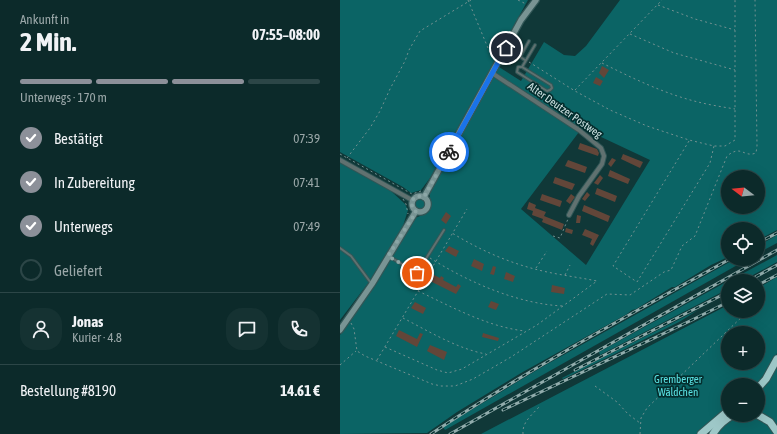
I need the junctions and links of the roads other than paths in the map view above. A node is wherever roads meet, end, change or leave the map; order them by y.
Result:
1 (536, 0) edge
2 (529, 41) dead end
3 (535, 45) dead end
4 (506, 48) junction
5 (520, 57) junction
6 (525, 60) junction
7 (522, 67) junction
8 (492, 73) junction
9 (341, 161) edge
10 (424, 197) junction
11 (412, 200) junction
12 (416, 212) junction
13 (569, 215) road end
14 (444, 230) dead end
15 (340, 248) edge
16 (388, 256) junction
17 (372, 284) junction
18 (340, 330) edge
19 (777, 359) edge
20 (765, 380) edge
21 (721, 417) edge
22 (765, 419) edge
23 (722, 422) edge
24 (777, 432) edge
25 (701, 434) edge
26 (713, 434) edge

1 - 4 street
2 - 5 lane
3 - 6 lane
4 - 5 lane
4 - 8 street
5 - 6 lane
6 - 7 lane
7 - 7 lane
8 - 10 street
8 - 13 street, Alter Deutzer Postweg
9 - 11 street
10 - 11 street
10 - 12 street
11 - 12 street
12 - 16 street
14 - 16 lane
15 - 17 lane
16 - 17 street
17 - 18 street
19 - 20 highway
21 - 25 highway
22 - 24 highway
23 - 26 highway

